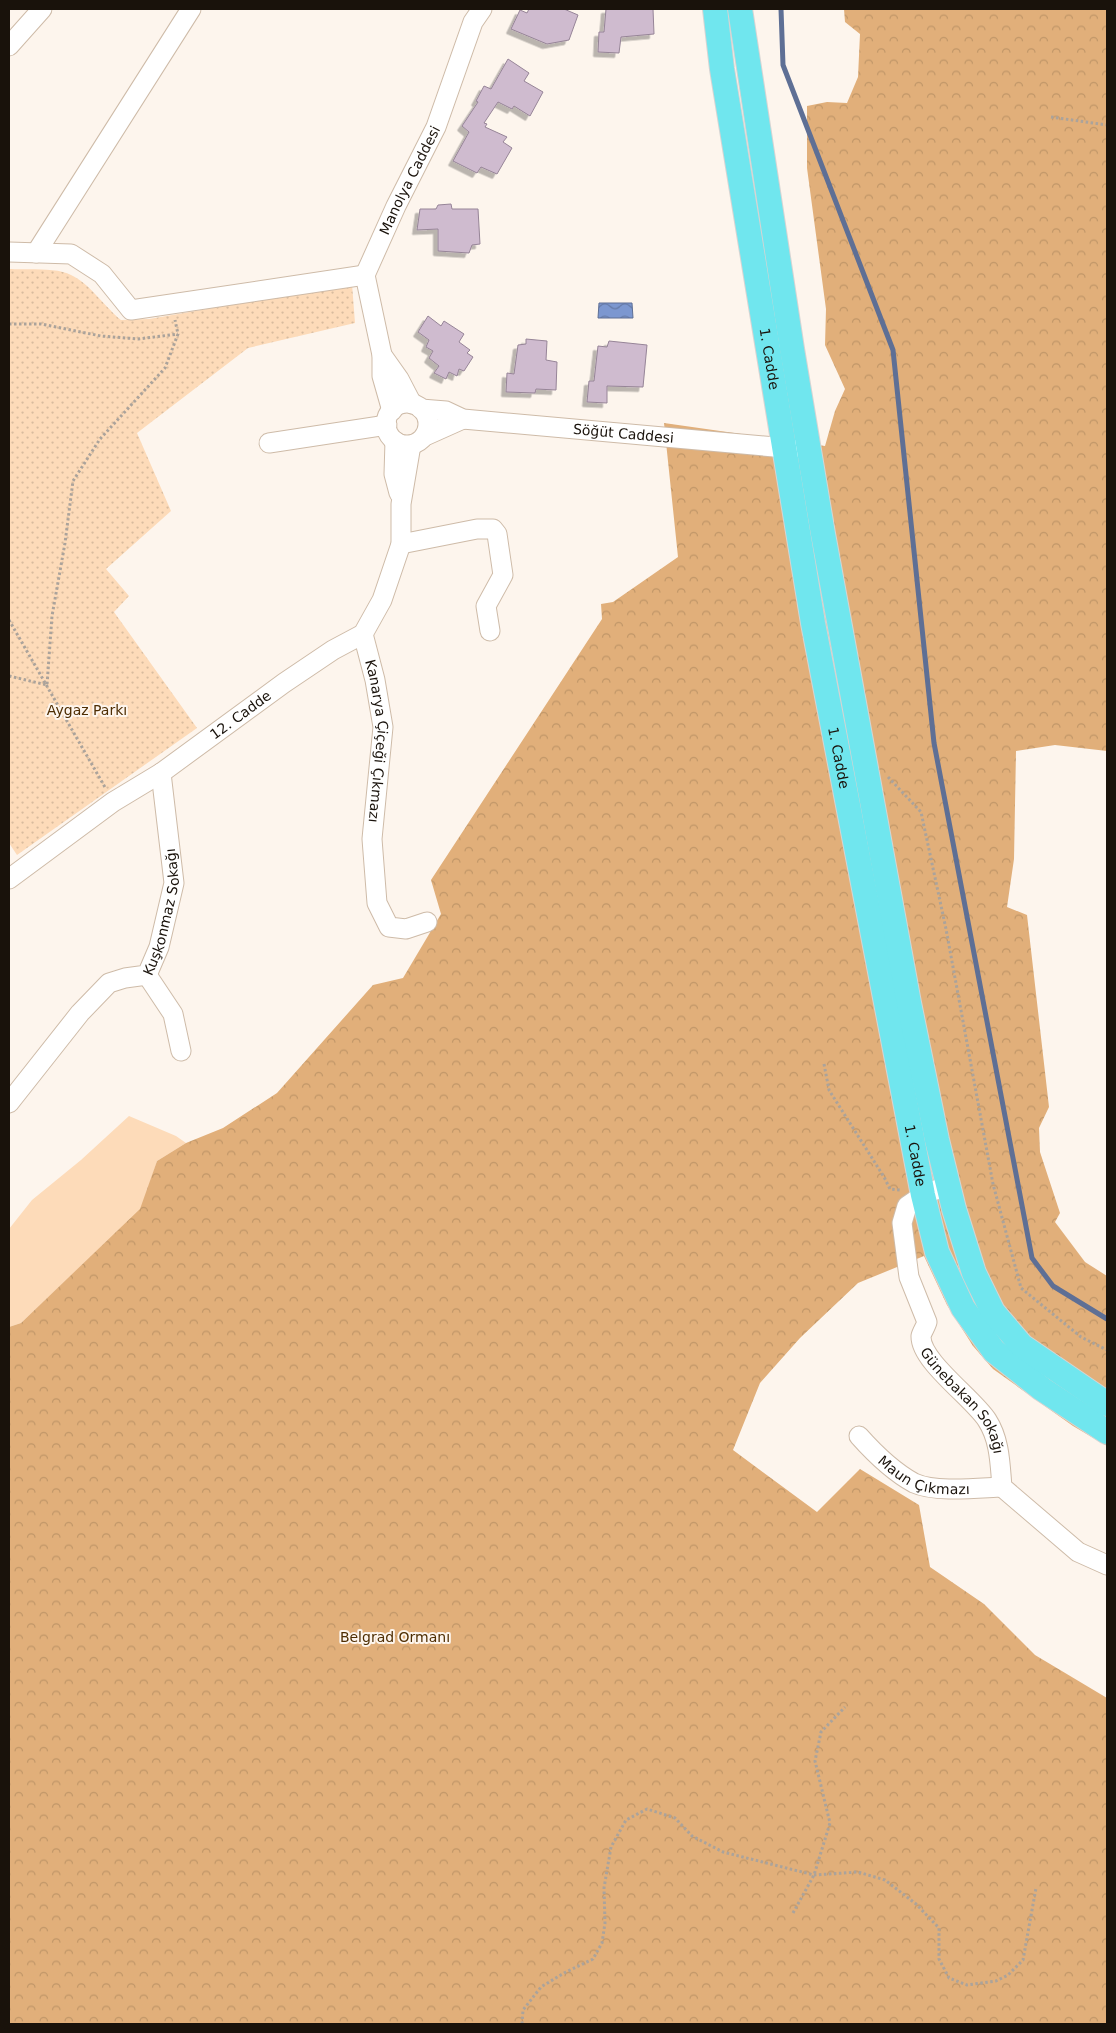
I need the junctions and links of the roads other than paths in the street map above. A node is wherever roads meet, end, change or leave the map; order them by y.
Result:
1 (42, 9) edge
2 (191, 9) edge
3 (714, 9) edge
4 (740, 9) edge
5 (474, 13) edge
6 (9, 46) edge
7 (9, 252) edge
8 (36, 253) junction
9 (366, 275) junction
10 (382, 355) junction
11 (417, 407) junction
12 (463, 419) junction
13 (402, 432) junction
14 (269, 443) dead end
15 (783, 448) junction
16 (808, 449) junction
17 (401, 544) junction
18 (490, 631) dead end
19 (363, 634) junction
20 (162, 773) junction
21 (9, 879) edge
22 (426, 922) dead end
23 (147, 976) junction
24 (181, 1051) dead end
25 (9, 1103) edge
26 (948, 1185) junction
27 (915, 1200) junction
28 (1107, 1404) edge
29 (1107, 1432) edge
30 (859, 1436) dead end
31 (1002, 1487) junction
32 (1107, 1565) edge

1 - 6 street
2 - 8 street
3 - 15 main road, 1. Cadde
4 - 16 main road, 1. Cadde
5 - 9 street, Manolya Caddesi
7 - 8 street
8 - 9 street
9 - 10 street
10 - 11 street
10 - 13 street
11 - 12 street
11 - 13 street
11 - 13 street
12 - 13 street
12 - 15 street, Söğüt Caddesi
13 - 14 street
13 - 17 street
15 - 16 street, Söğüt Caddesi
15 - 27 main road, 1. Cadde
16 - 26 main road, 1. Cadde
17 - 18 street
17 - 19 street
19 - 20 street, 12. Cadde
19 - 22 street, Kanarya Çiçeği Çıkmazı
20 - 21 street, 12. Cadde
20 - 23 street, Kuşkonmaz Sokağı
23 - 24 street
23 - 25 street, Kuşkonmaz Sokağı
26 - 27 street
26 - 28 main road, 1. Cadde
27 - 29 main road, 1. Cadde
27 - 31 street, Günebakan Sokağı
30 - 31 street, Maun Çıkmazı
31 - 32 street

